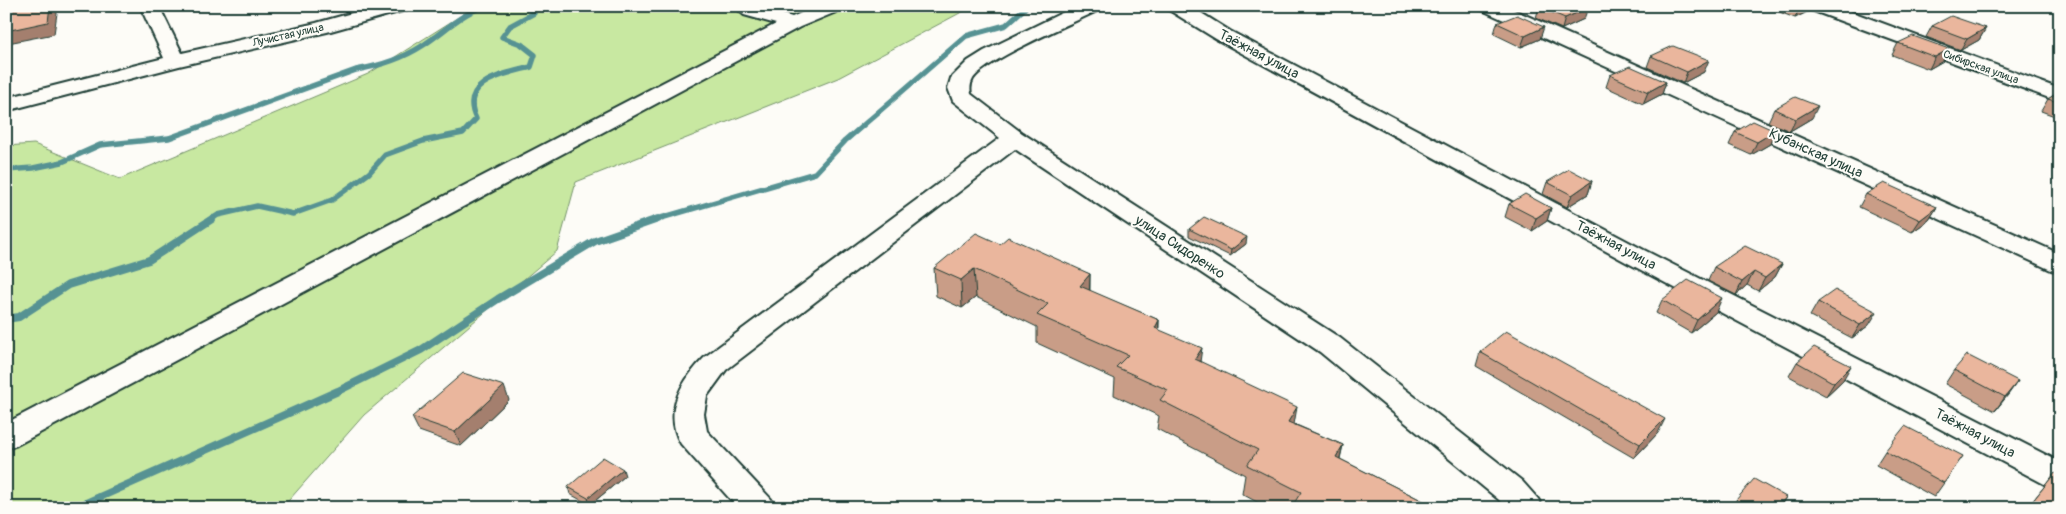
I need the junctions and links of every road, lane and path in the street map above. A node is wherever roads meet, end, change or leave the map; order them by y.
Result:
1 (148, 6) edge
2 (399, 6) edge
3 (742, 6) edge
4 (834, 6) edge
5 (1092, 6) edge
6 (1176, 6) edge
7 (1489, 6) edge
8 (1818, 6) edge
9 (793, 23) junction
10 (176, 61) junction
11 (2060, 96) edge
12 (6, 105) edge
13 (1014, 138) junction
14 (2060, 264) edge
15 (6, 437) edge
16 (2060, 477) edge
17 (759, 508) edge
18 (1526, 508) edge

1 - 10 street
2 - 10 street, Лучистая улица
3 - 9 street
4 - 9 street
5 - 13 street, улица Сидоренко
6 - 16 street, Таёжная улица
7 - 14 street, Кубанская улица
8 - 11 street, Сибирская улица
9 - 15 street
10 - 12 street, Лучистая улица
13 - 17 street
13 - 18 street, улица Сидоренко

